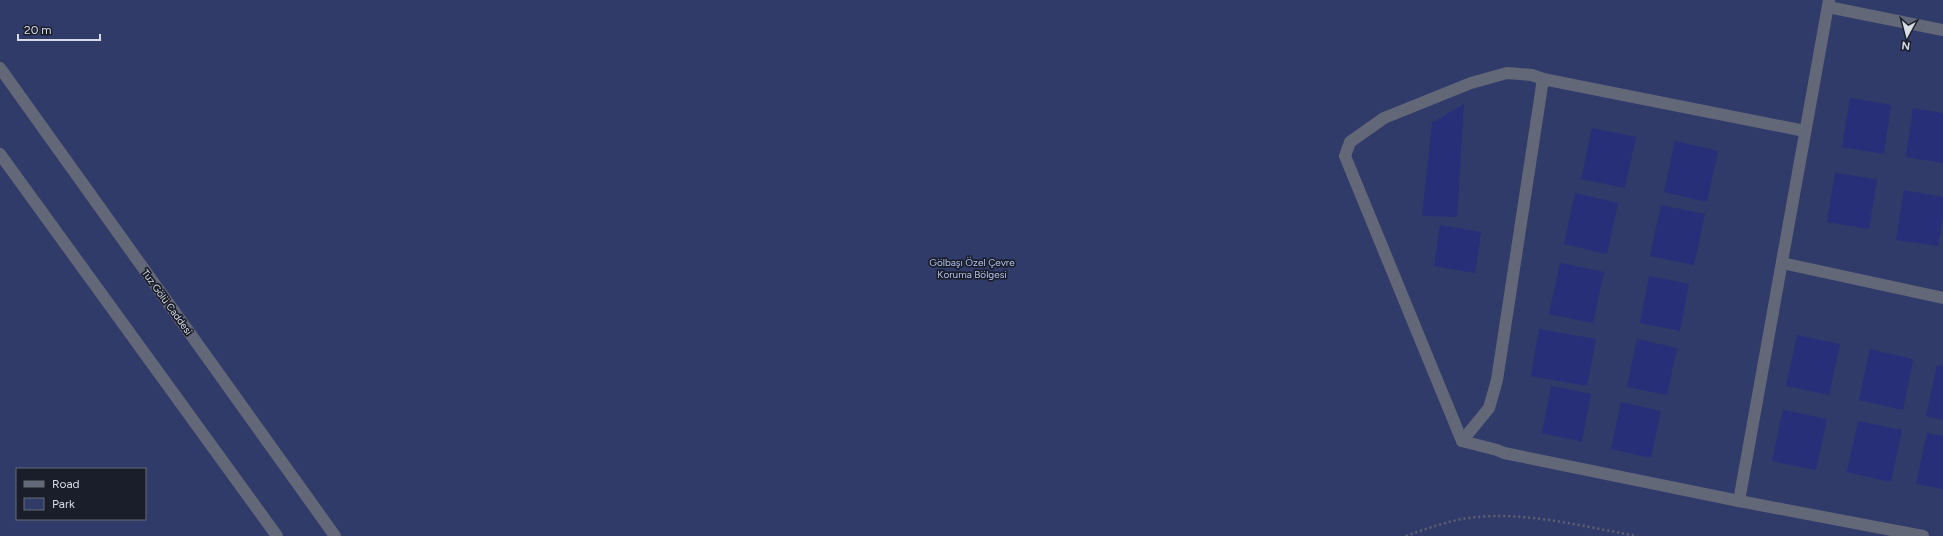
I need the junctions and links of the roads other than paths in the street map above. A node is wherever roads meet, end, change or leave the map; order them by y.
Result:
1 (1828, 3) edge
2 (1943, 30) edge
3 (0, 68) edge
4 (1544, 79) junction
5 (1805, 131) junction
6 (0, 154) edge
7 (1782, 263) junction
8 (1943, 298) edge
9 (1462, 441) junction
10 (1739, 502) junction
11 (277, 536) edge
12 (335, 536) edge
13 (1923, 536) edge

1 - 2 street
1 - 5 street
3 - 12 street, Tuz Gölü Caddesi
4 - 5 street
4 - 9 street
4 - 9 street
5 - 7 street
6 - 11 street
7 - 8 street
7 - 10 street
9 - 10 street
10 - 13 street

